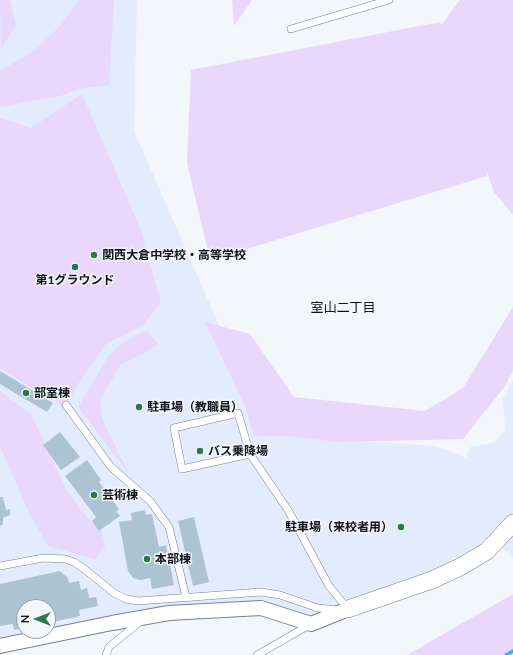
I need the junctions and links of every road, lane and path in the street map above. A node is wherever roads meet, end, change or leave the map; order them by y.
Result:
1 (389, 0) edge
2 (291, 29) dead end
3 (66, 405) dead end
4 (250, 454) junction
5 (513, 523) edge
6 (0, 566) edge
7 (186, 597) junction
8 (348, 609) junction
9 (145, 618) junction
10 (311, 624) junction
11 (0, 646) edge
12 (106, 655) edge
13 (257, 655) edge

1 - 2 lane
3 - 7 lane
4 - 4 lane
4 - 8 lane
5 - 8 street
6 - 7 lane
7 - 8 lane
8 - 10 street
9 - 10 street
9 - 11 street
9 - 12 lane
10 - 13 lane

